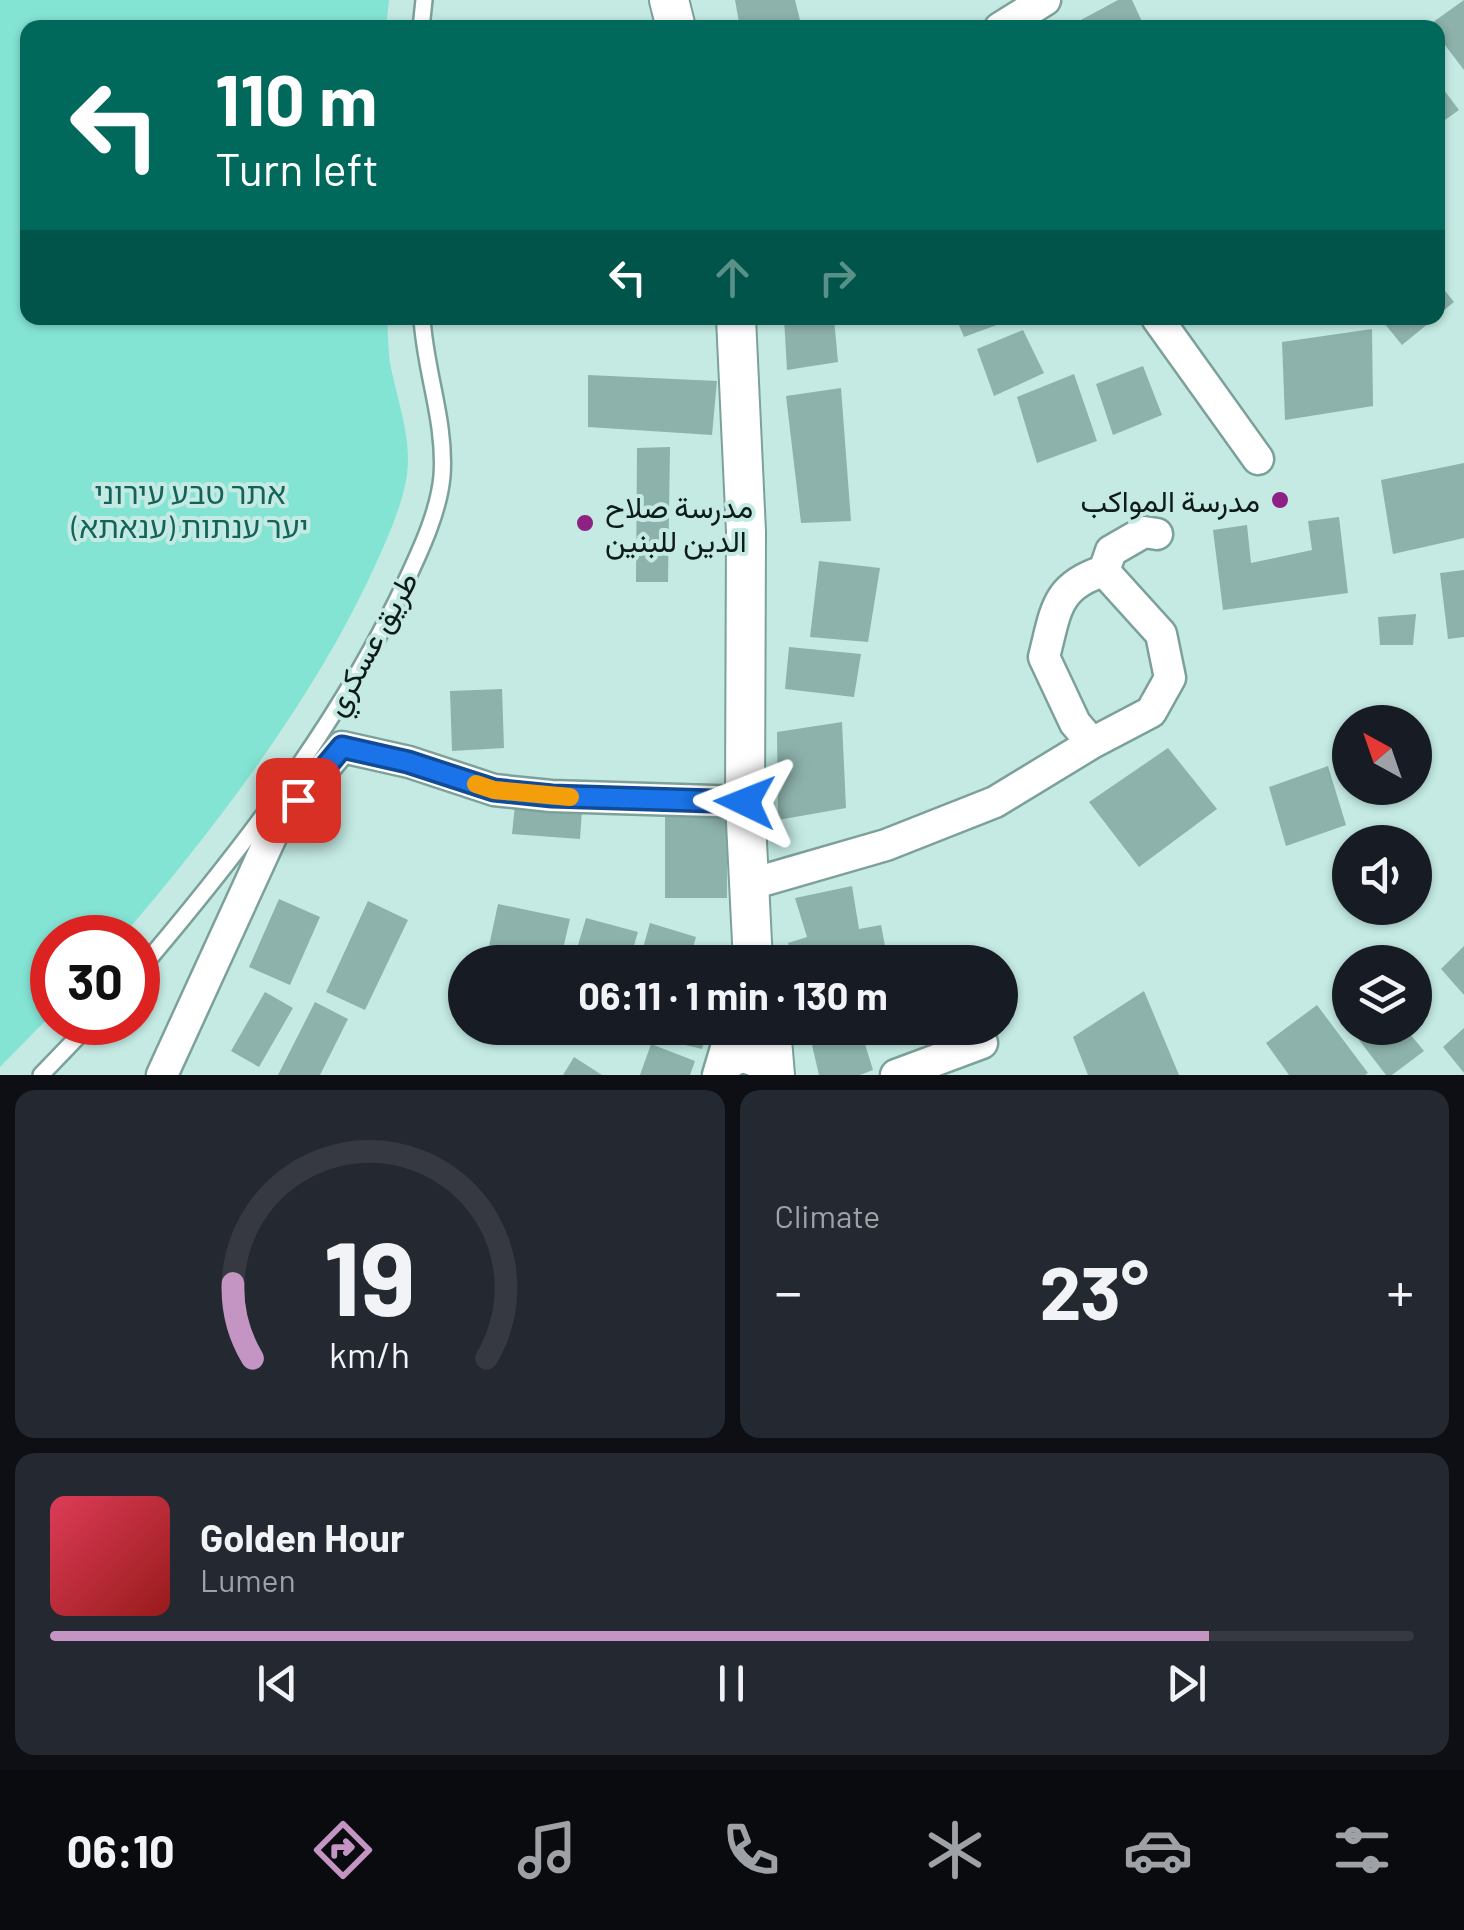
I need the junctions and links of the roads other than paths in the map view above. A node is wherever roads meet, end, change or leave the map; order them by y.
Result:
1 (1045, 0) edge
2 (1013, 20) edge
3 (422, 325) edge
4 (736, 325) edge
5 (1162, 325) edge
6 (1258, 459) dead end
7 (1158, 534) dead end
8 (1104, 571) junction
9 (1092, 742) junction
10 (745, 802) junction
11 (752, 884) junction
12 (160, 945) edge
13 (752, 945) edge
14 (70, 1045) edge
15 (727, 1045) edge
16 (772, 1045) edge
17 (977, 1045) edge
18 (719, 1072) edge
19 (41, 1075) edge
20 (162, 1075) edge
21 (773, 1075) edge
22 (896, 1075) edge

1 - 2 street
3 - 12 lane, طريق عسكري
4 - 10 street
5 - 6 street
7 - 8 street
8 - 9 street
8 - 9 street
9 - 11 street
10 - 11 street
10 - 20 street
11 - 13 street
14 - 19 lane
15 - 18 street
16 - 21 street
17 - 22 street
18 - 21 street

